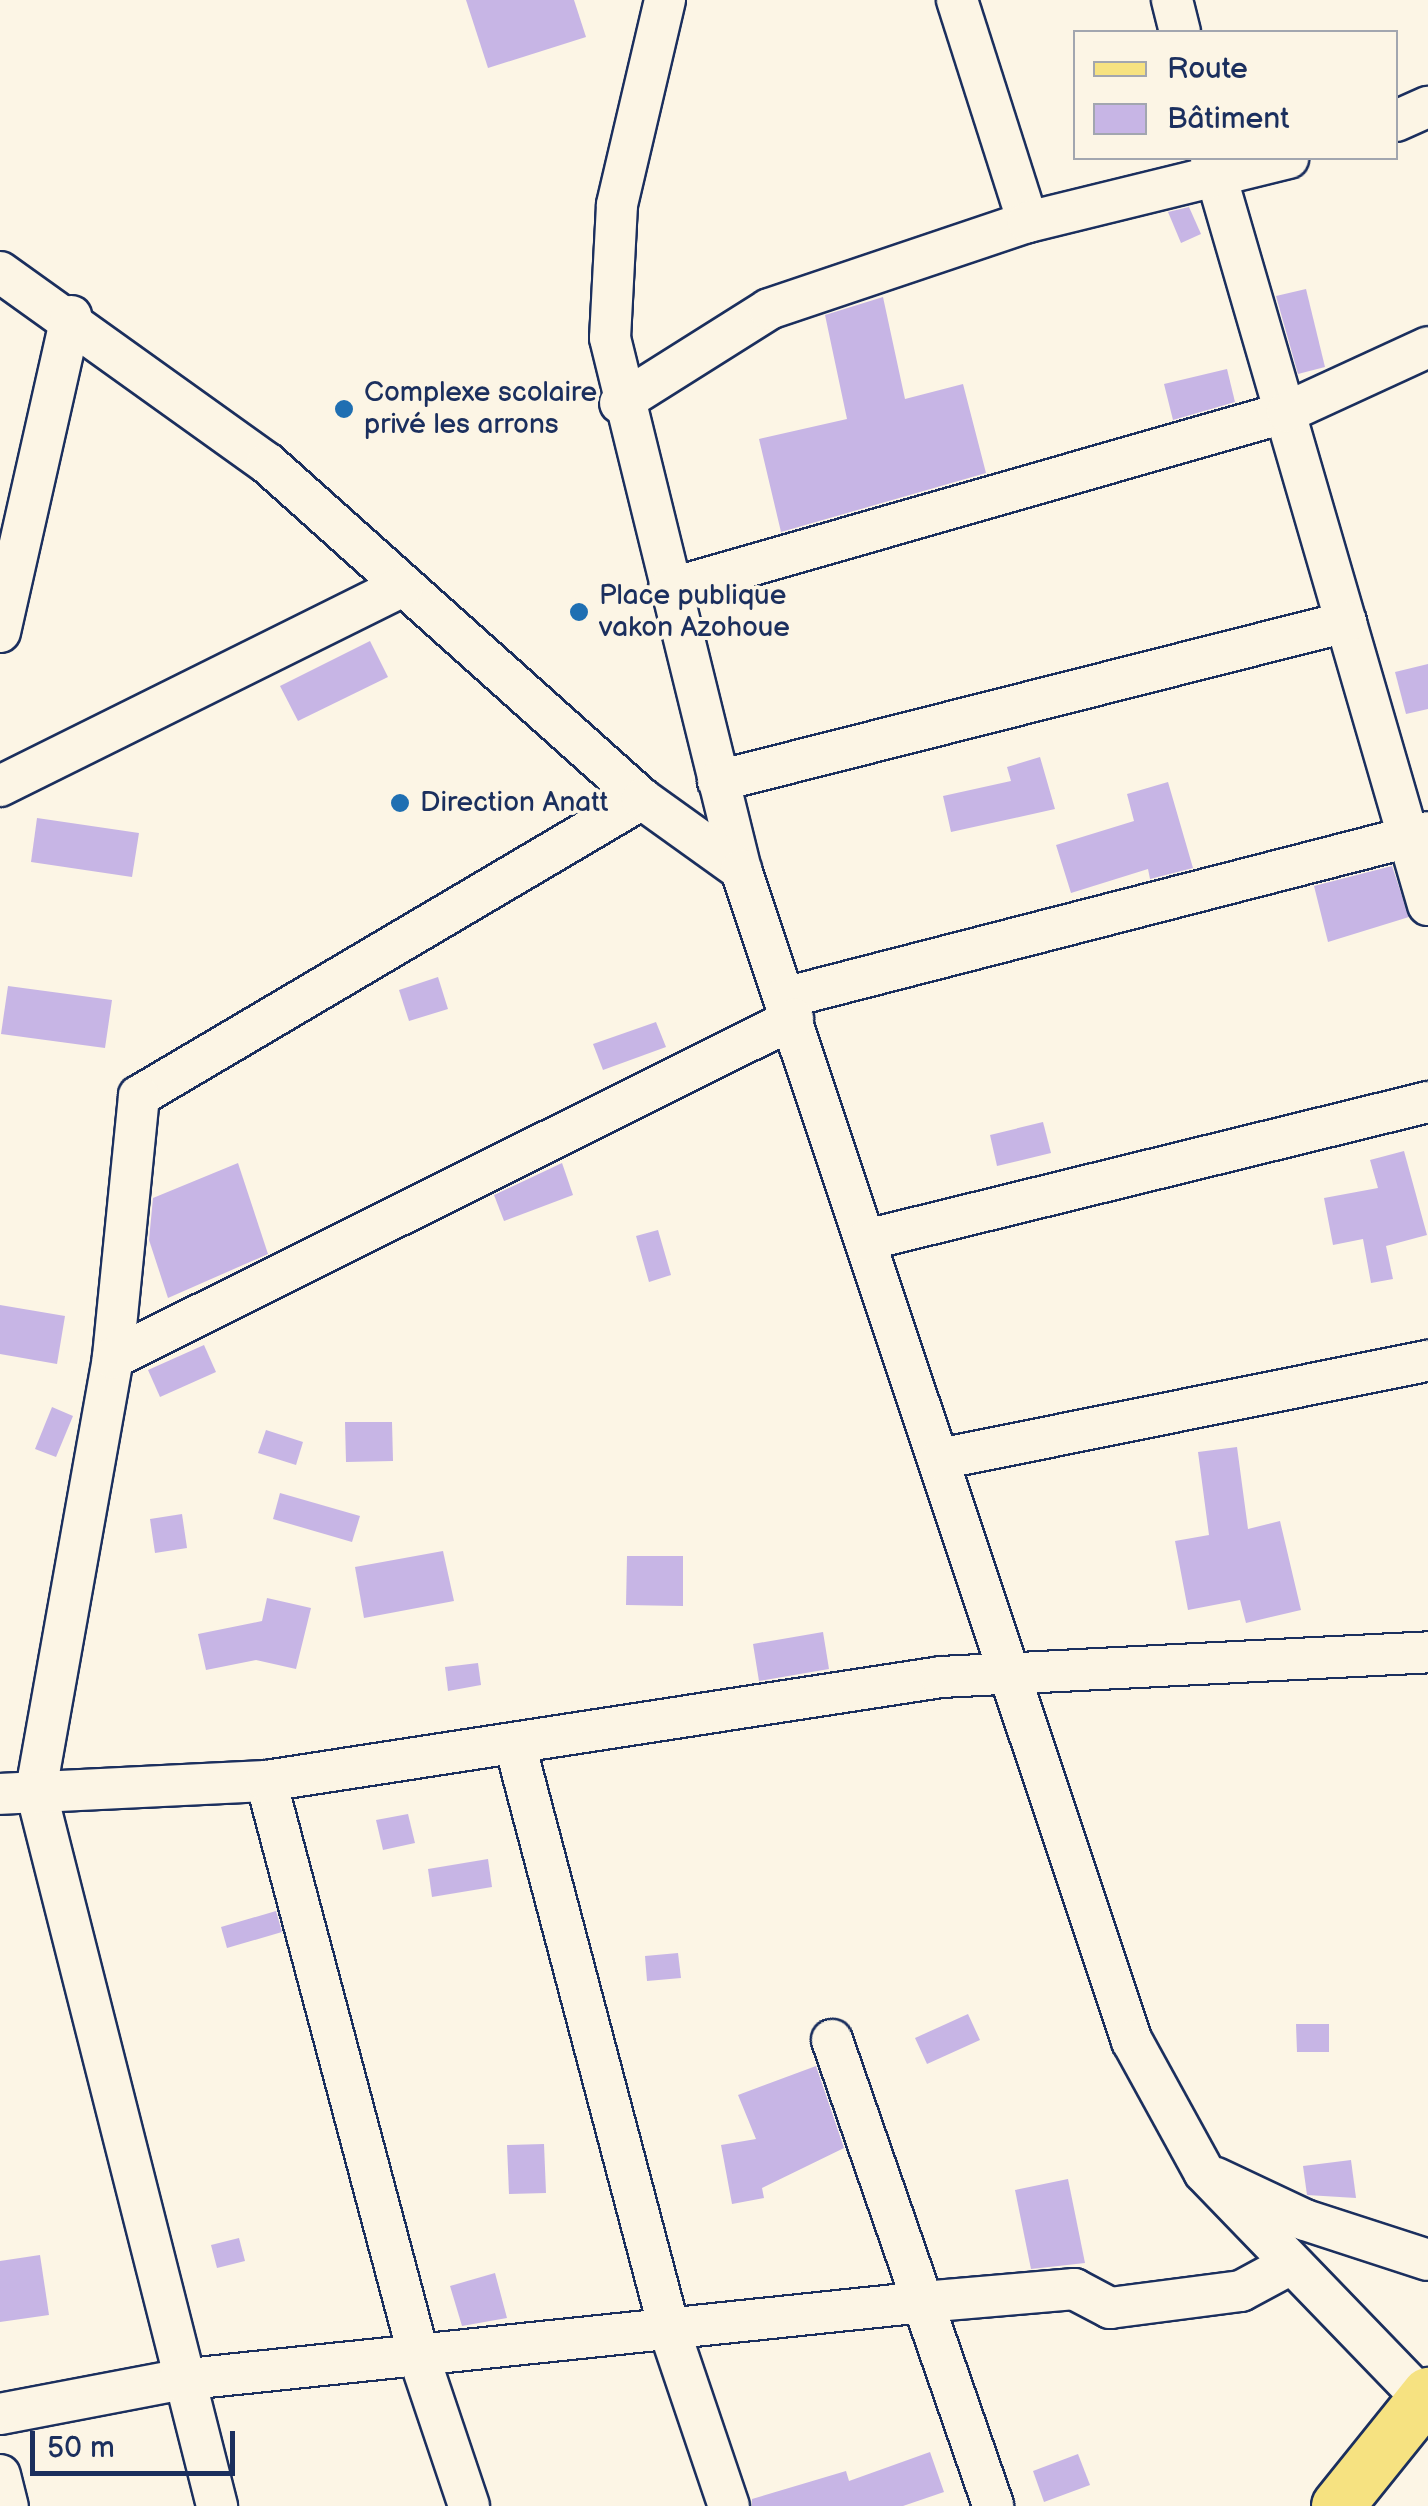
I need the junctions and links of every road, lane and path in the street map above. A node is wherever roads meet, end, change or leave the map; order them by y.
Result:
1 (665, 0) edge
2 (957, 0) edge
3 (1172, 0) edge
4 (1180, 30) edge
5 (1428, 107) edge
6 (1398, 120) edge
7 (1271, 160) edge
8 (1213, 167) edge
9 (1028, 222) junction
10 (0, 272) edge
11 (71, 316) junction
12 (1428, 347) edge
13 (620, 403) junction
14 (1287, 412) junction
15 (403, 586) junction
16 (669, 590) junction
17 (1346, 622) junction
18 (0, 632) edge
19 (718, 780) junction
20 (0, 786) edge
21 (642, 799) junction
22 (1418, 834) edge
23 (741, 870) junction
24 (1428, 906) edge
25 (789, 1009) junction
26 (1428, 1102) edge
27 (866, 1240) junction
28 (113, 1358) junction
29 (1428, 1362) edge
30 (940, 1460) junction
31 (1428, 1652) edge
32 (1012, 1673) junction
33 (515, 1745) junction
34 (266, 1780) junction
35 (18, 1792) edge
36 (832, 2040) dead end
37 (1204, 2172) junction
38 (1428, 2260) edge
39 (1289, 2265) junction
40 (923, 2302) junction
41 (670, 2332) junction
42 (419, 2358) junction
43 (178, 2380) junction
44 (1426, 2397) edge
45 (0, 2414) edge
46 (0, 2475) edge
47 (8, 2506) edge
48 (217, 2506) edge
49 (469, 2506) edge
50 (728, 2506) edge
51 (993, 2506) edge
52 (1338, 2506) edge

1 - 13 street
2 - 9 street
3 - 4 street
5 - 6 street
7 - 8 street
8 - 9 street
8 - 14 street
9 - 13 street
10 - 11 street
11 - 15 street
11 - 18 street
12 - 14 street
13 - 16 street
14 - 16 street
14 - 17 street
15 - 20 street
15 - 21 street
16 - 19 street
17 - 19 street
17 - 22 street
19 - 23 street
21 - 23 street
21 - 28 street
22 - 24 street
22 - 25 street
23 - 25 street
25 - 27 street
25 - 28 street
26 - 27 street
27 - 30 street
28 - 35 street
29 - 30 street
30 - 32 street
31 - 32 street
32 - 33 street
32 - 37 street
33 - 34 street
33 - 41 street
34 - 35 street
34 - 42 street
35 - 43 street
36 - 40 street
37 - 38 street
37 - 39 street
39 - 40 street
39 - 44 street
40 - 41 street
40 - 51 street
41 - 42 street
41 - 50 street
42 - 43 street
42 - 49 street
43 - 45 street
43 - 48 street
44 - 52 main road
46 - 47 street

